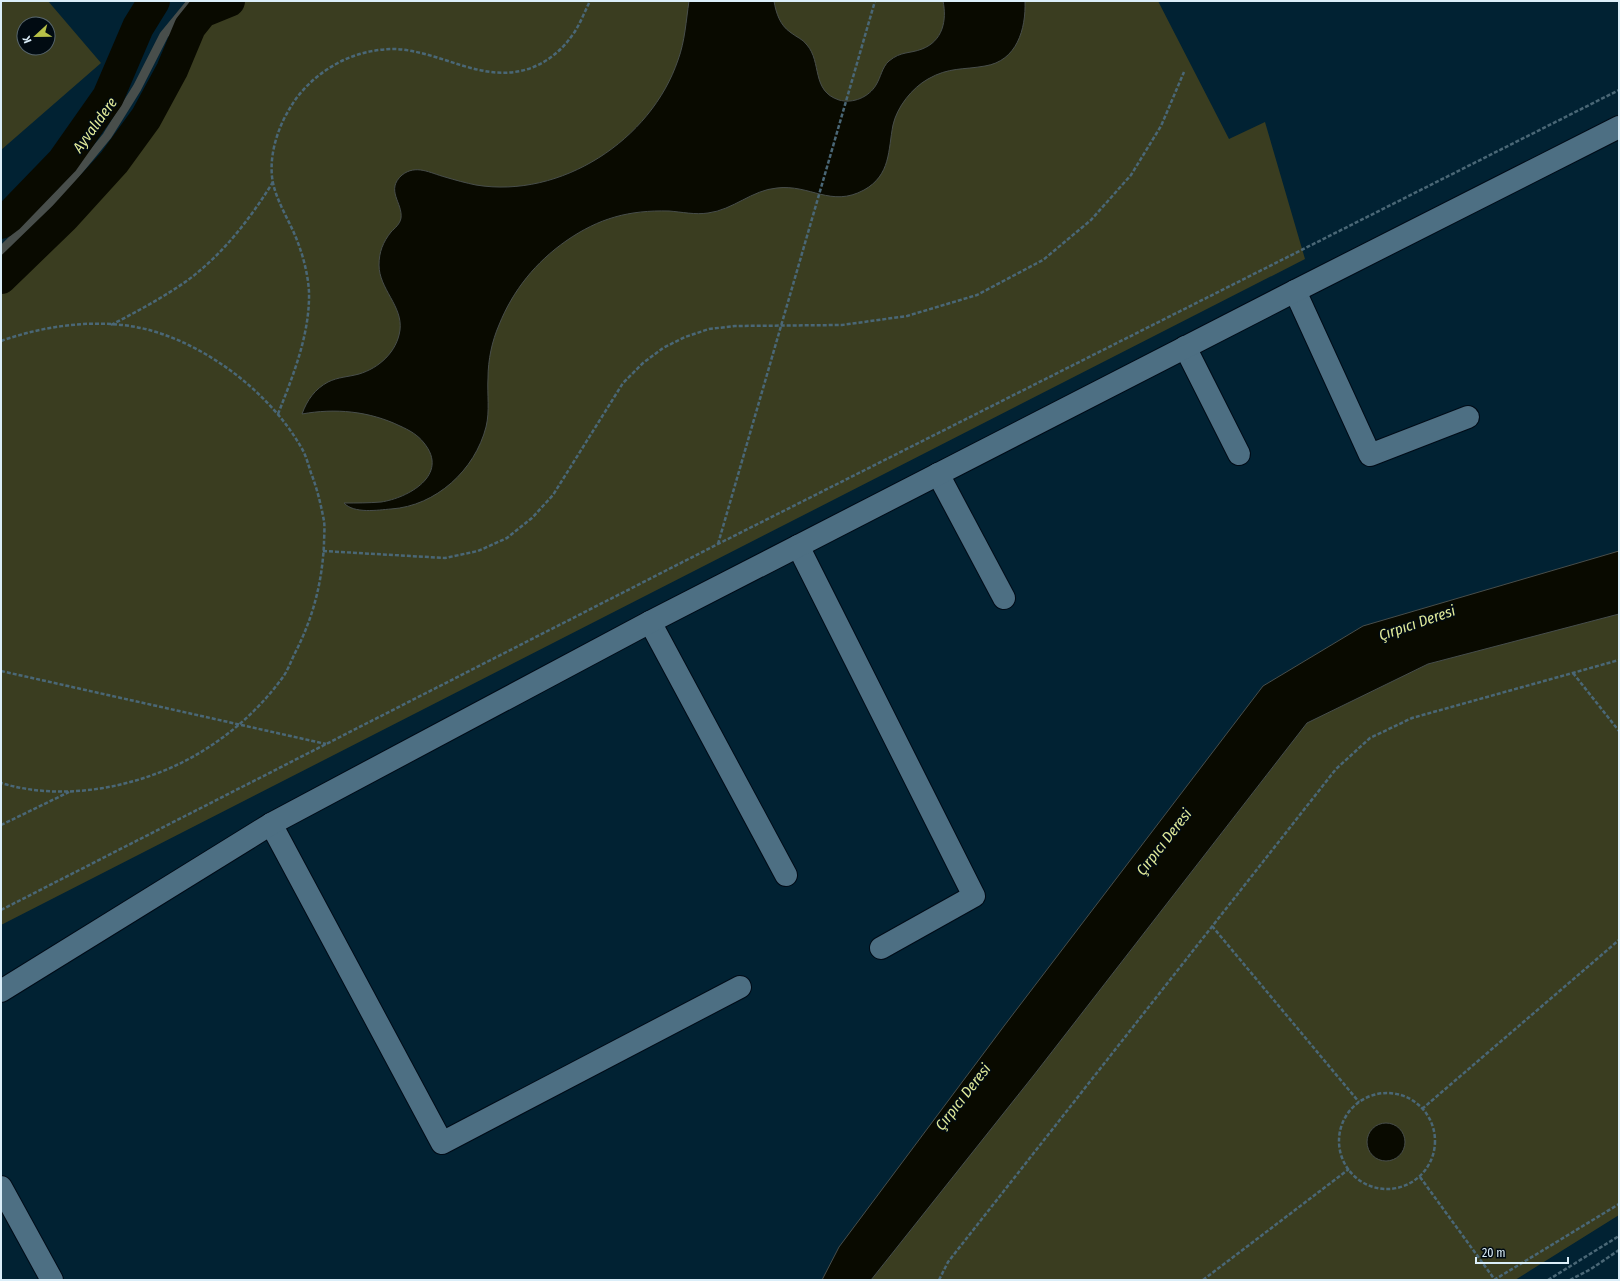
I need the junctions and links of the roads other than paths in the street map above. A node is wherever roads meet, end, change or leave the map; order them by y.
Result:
1 (1619, 127) edge
2 (1295, 291) junction
3 (1185, 347) junction
4 (1468, 417) dead end
5 (1239, 454) dead end
6 (938, 474) junction
7 (798, 546) junction
8 (1004, 598) dead end
9 (650, 622) junction
10 (271, 824) junction
11 (786, 875) dead end
12 (881, 948) dead end
13 (740, 987) dead end
14 (1, 991) edge
15 (1, 1187) edge
16 (52, 1280) edge

1 - 2 street
2 - 3 street
2 - 4 street
3 - 5 street
3 - 6 street
6 - 7 street
6 - 8 street
7 - 9 street
7 - 12 street
9 - 10 street
9 - 11 street
10 - 13 street
10 - 14 street
15 - 16 street

